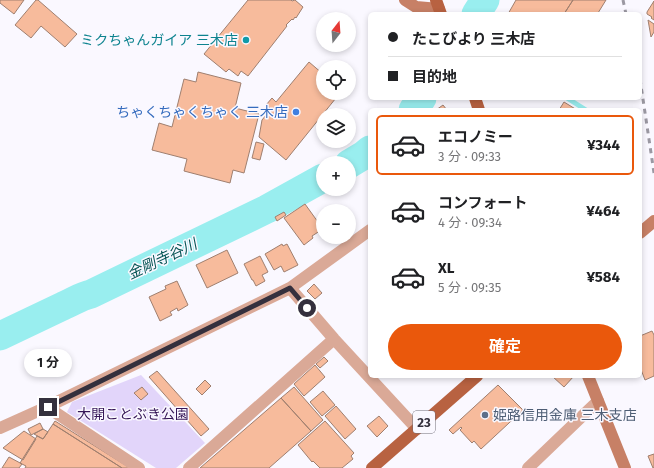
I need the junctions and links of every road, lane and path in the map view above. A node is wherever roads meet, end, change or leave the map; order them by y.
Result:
1 (405, 0) edge
2 (439, 8) edge
3 (654, 221) edge
4 (368, 231) edge
5 (642, 231) edge
6 (290, 288) junction
7 (334, 339) junction
8 (368, 376) edge
9 (370, 378) edge
10 (475, 378) edge
11 (589, 378) edge
12 (598, 401) junction
13 (48, 407) junction
14 (0, 428) edge
15 (417, 429) junction
16 (139, 468) edge
17 (189, 468) edge
18 (372, 468) edge
19 (528, 468) edge
20 (625, 468) edge

1 - 2 main road
3 - 5 main road
4 - 6 street
6 - 7 street
6 - 13 street
7 - 8 street
7 - 17 street
9 - 15 street
10 - 15 main road, 23
11 - 12 main road
12 - 19 street
12 - 20 main road
13 - 14 street
13 - 16 street
15 - 18 main road, 23

